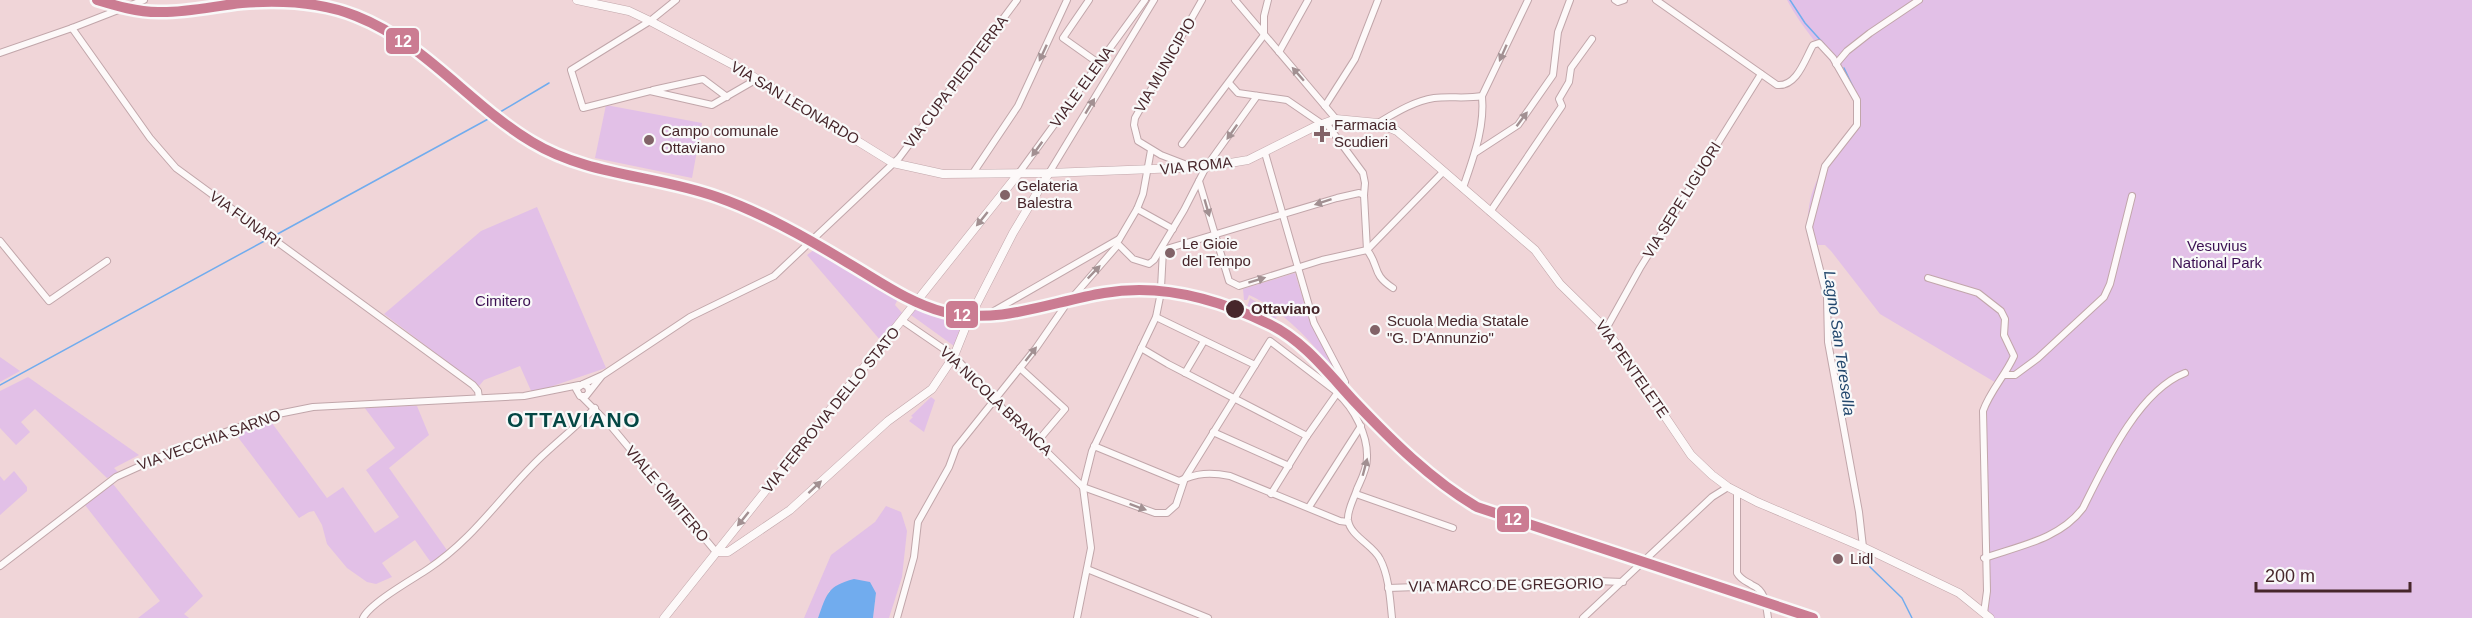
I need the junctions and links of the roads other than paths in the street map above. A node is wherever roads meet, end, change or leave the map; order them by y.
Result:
1 (144, 0) edge
2 (577, 0) edge
3 (676, 0) edge
4 (1017, 0) edge
5 (1067, 0) edge
6 (1089, 0) edge
7 (1145, 0) edge
8 (1154, 0) edge
9 (1202, 0) edge
10 (1235, 0) edge
11 (1268, 0) edge
12 (1308, 0) edge
13 (1378, 0) edge
14 (1528, 0) edge
15 (1570, 0) edge
16 (1615, 0) edge
17 (1624, 0) edge
18 (1656, 0) edge
19 (1919, 0) edge
20 (650, 21) junction
21 (72, 28) junction
22 (1053, 31) junction
23 (1264, 35) junction
24 (1063, 38) junction
25 (1592, 39) dead end
26 (0, 52) edge
27 (1279, 52) junction
28 (1094, 60) dead end
29 (1836, 64) junction
30 (1761, 74) junction
31 (757, 79) junction
32 (1229, 83) junction
33 (650, 91) junction
34 (1257, 96) junction
35 (1482, 96) junction
36 (727, 97) junction
37 (1325, 106) junction
38 (1336, 119) junction
39 (1324, 123) junction
40 (1378, 123) junction
41 (1397, 131) joint
42 (1182, 144) dead end
43 (1151, 150) junction
44 (1265, 153) junction
45 (1475, 153) junction
46 (893, 163) junction
47 (1206, 167) junction
48 (1192, 168) junction
49 (1148, 171) junction
50 (1443, 172) junction
51 (973, 173) junction
52 (1049, 173) junction
53 (1019, 174) junction
54 (1199, 181) junction
55 (1463, 188) junction
56 (1364, 195) junction
57 (2132, 196) dead end
58 (1137, 209) junction
59 (1490, 212) junction
60 (1282, 215) junction
61 (1173, 229) junction
62 (1215, 235) junction
63 (0, 241) edge
64 (1118, 242) junction
65 (1162, 248) junction
66 (1367, 250) junction
67 (107, 261) dead end
68 (1299, 269) junction
69 (1928, 278) dead end
70 (1161, 288) dead end
71 (1393, 288) dead end
72 (1160, 297) dead end
73 (1071, 299) dead end
74 (1065, 306) dead end
75 (987, 315) dead end
76 (1156, 317) junction
77 (903, 321) junction
78 (1606, 328) junction
79 (1204, 341) junction
80 (1141, 348) junction
81 (954, 356) junction
82 (1255, 365) junction
83 (1020, 368) junction
84 (1185, 373) junction
85 (2185, 373) dead end
86 (603, 375) junction
87 (2006, 375) junction
88 (581, 384) junction
89 (558, 390) junction
90 (1337, 392) junction
91 (584, 393) junction
92 (479, 398) junction
93 (994, 398) junction
94 (1234, 399) junction
95 (595, 408) junction
96 (1361, 426) junction
97 (1213, 432) junction
98 (1307, 436) junction
99 (1037, 442) junction
100 (1094, 446) junction
101 (1289, 466) junction
102 (1185, 478) junction
103 (1083, 487) junction
104 (1728, 487) junction
105 (1737, 492) junction
106 (1271, 494) junction
107 (1356, 494) junction
108 (1309, 507) junction
109 (1348, 522) junction
110 (1453, 528) dead end
111 (1863, 547) junction
112 (716, 552) junction
113 (1984, 558) junction
114 (0, 566) edge
115 (1087, 569) junction
116 (1623, 582) junction
117 (1388, 588) junction
118 (1987, 616) edge
119 (363, 618) edge
120 (664, 618) edge
121 (897, 618) edge
122 (1077, 618) edge
123 (1208, 618) edge
124 (1392, 618) edge
125 (1583, 618) edge
126 (1768, 618) edge

1 - 21 street
2 - 20 main road, VIA SAN LEONARDO
3 - 20 street
4 - 46 street, VIA CUPA PIEDITERRA
5 - 22 street
6 - 24 street
7 -> 53 street, VIALE ELENA
52 -> 8 street, VIALE ELENA
9 - 43 street, VIA MUNICIPIO
10 - 23 street
11 - 23 street
12 - 27 street
13 - 37 street
14 -> 35 street
45 -> 15 street
16 - 17 street
18 - 30 street
19 - 29 street
20 - 31 main road, VIA SAN LEONARDO
20 - 33 street
21 - 26 street
21 - 92 street, VIA FUNARI
22 - 24 street
22 -> 51 street
23 - 27 street
23 - 32 street
24 - 28 street
25 - 59 street
37 -> 27 street
29 - 30 street
29 - 111 street
30 - 78 street, VIA SEPE LIGUORI
31 - 36 street
31 - 46 main road, VIA SAN LEONARDO
32 - 34 street
32 - 42 street
33 - 36 street
33 - 36 street
34 - 39 street
34 -> 47 street
35 - 40 street
35 - 45 street
37 - 38 street
38 - 39 main road, VIA ROMA
38 - 40 main road, VIA ROMA
39 - 44 main road, VIA ROMA
39 - 56 street
40 - 41 main road, VIA ROMA
41 - 50 main road, VIA PENTELETE
43 - 48 street
43 - 49 street
44 - 47 main road, VIA ROMA
44 - 60 street
45 - 55 street
46 - 51 main road, VIA SAN LEONARDO
46 - 86 street, VIA VECCHIA SARNO
47 - 48 main road, VIA ROMA
47 - 54 street
48 - 49 main road, VIA ROMA
49 - 52 main road, VIA ROMA
49 - 58 street
50 - 55 main road, VIA PENTELETE
50 - 66 street
51 - 53 main road, VIA SAN LEONARDO
52 - 53 main road, VIA ROMA
52 - 81 main road
53 -> 77 main road, VIA FERROVIA DELLO STATO
54 - 61 street
54 -> 62 street
55 - 59 main road, VIA PENTELETE
56 -> 60 street
56 - 66 street
57 - 87 street
58 - 61 street
58 - 64 street
59 - 78 main road, VIA PENTELETE
60 - 62 street
60 - 68 street
61 - 65 street
62 - 65 street
62 -> 68 street
63 - 67 street
64 - 65 street
73 -> 64 street
64 - 75 street
65 - 70 street
66 - 68 street
66 - 71 street
68 - 90 street
69 - 87 street
72 - 76 street
83 -> 74 street
76 - 79 street
76 - 80 street
77 - 81 street, VIA NICOLA BRANCA
77 -> 112 main road, VIA FERROVIA DELLO STATO
78 - 104 main road, VIA PENTELETE
79 - 82 street
79 - 84 street
80 - 84 street
80 - 100 street
81 - 93 street, VIA NICOLA BRANCA
112 -> 81 main road
82 - 90 street
82 - 94 street
83 - 93 street
83 - 99 street
84 - 94 street
85 - 113 street
86 - 88 street, VIA VECCHIA SARNO
86 - 91 street, VIA VECCHIA SARNO
87 - 113 street
88 - 89 street, VIA VECCHIA SARNO
88 - 91 street
88 - 91 street
89 - 91 street, VIA VECCHIA SARNO
89 - 92 street, VIA VECCHIA SARNO
90 - 96 street
90 - 98 street
91 - 95 street, VIALE CIMITERO
92 - 114 street, VIA VECCHIA SARNO
93 - 99 street, VIA NICOLA BRANCA
93 - 121 street
94 - 97 street
94 - 98 street
95 - 112 street, VIALE CIMITERO
95 - 119 street
107 -> 96 street
96 - 108 street
97 - 101 street
97 - 102 street
98 - 101 street
99 - 103 street, VIA NICOLA BRANCA
100 - 102 street
100 - 103 street
101 - 106 street
103 -> 102 street
102 - 106 street
103 - 115 street
104 - 105 main road, VIA PENTELETE
104 - 116 street
105 - 111 main road, VIA PENTELETE
105 - 126 street
106 - 108 street
107 - 109 street
107 - 110 street
108 - 109 street
109 - 117 street
111 - 118 main road, VIA PENTELETE
112 - 120 main road, VIA FERROVIA DELLO STATO
113 - 118 street
115 - 122 street
115 - 123 street
116 - 117 street, VIA MARCO DE GREGORIO
116 - 125 street
117 - 124 street

